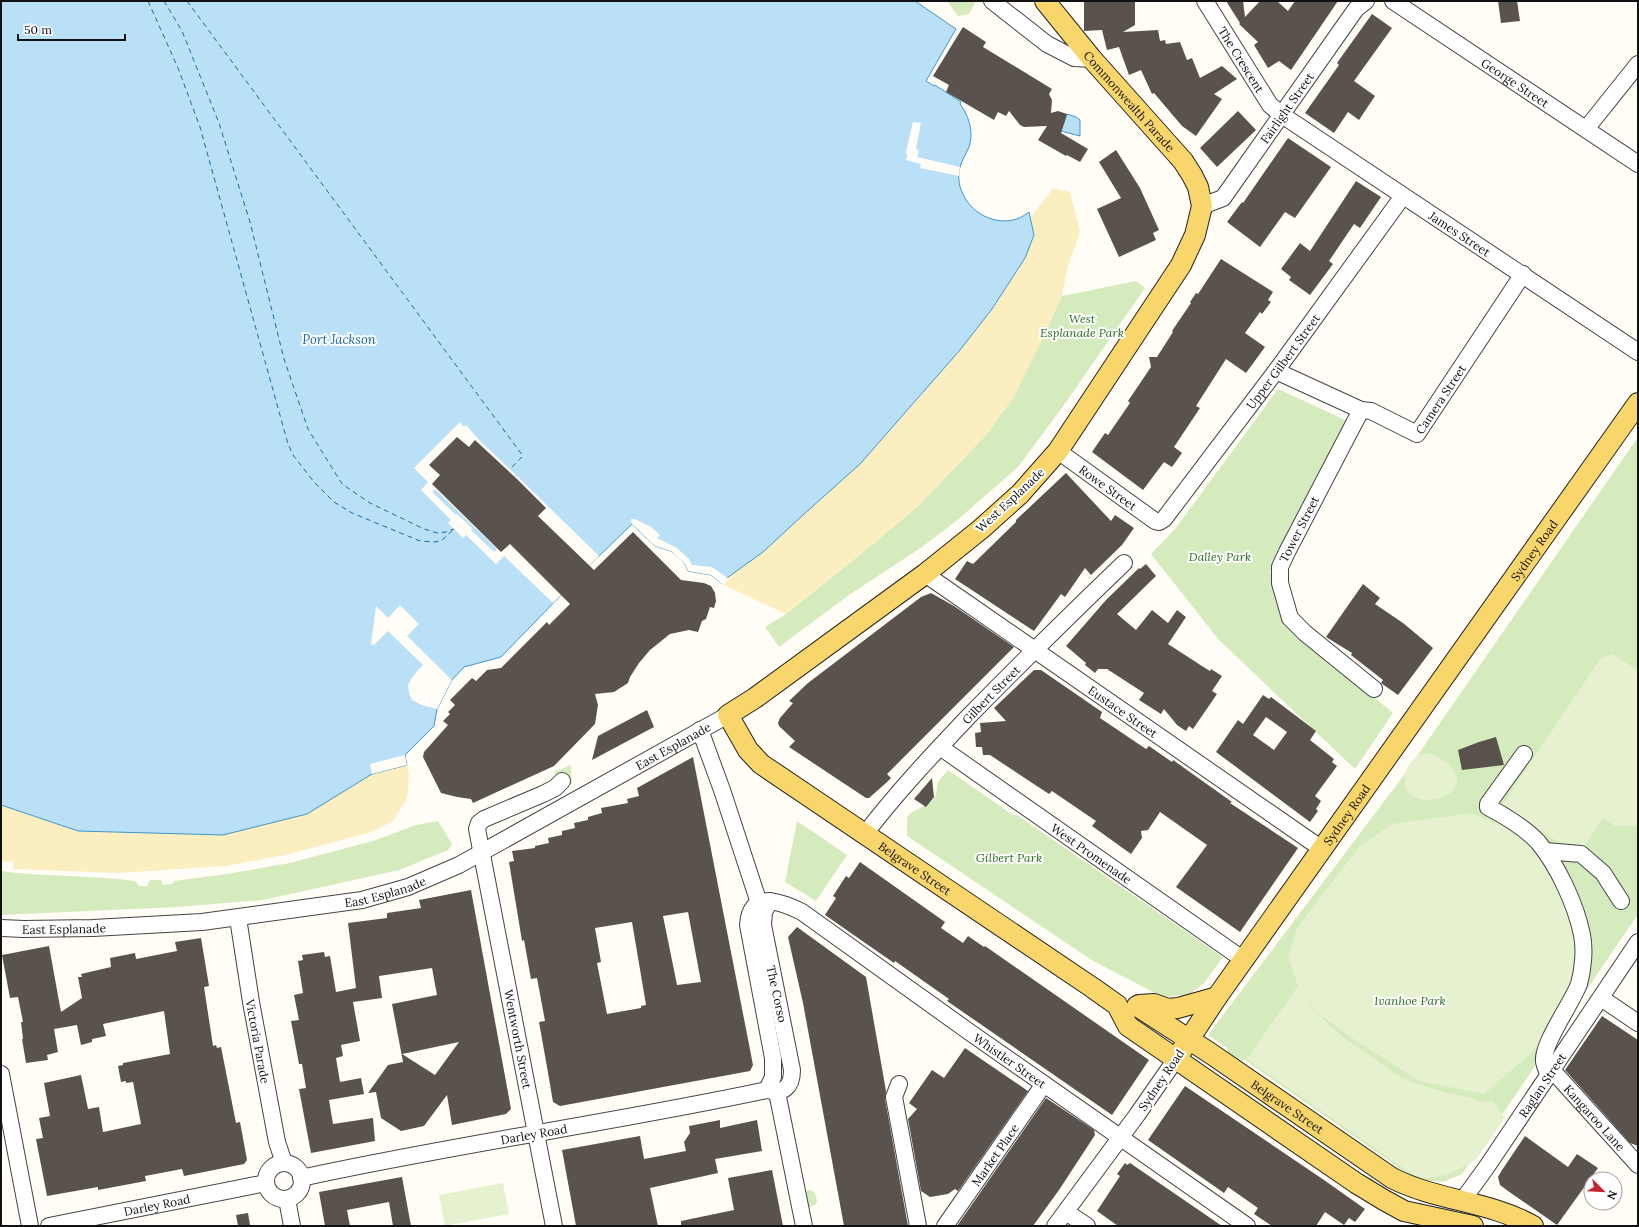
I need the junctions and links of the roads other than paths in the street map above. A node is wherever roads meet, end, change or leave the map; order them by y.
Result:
1 (992, 1) edge
2 (1045, 1) edge
3 (1205, 1) edge
4 (1366, 1) edge
5 (1393, 1) edge
6 (1092, 60) junction
7 (1638, 64) edge
8 (1282, 115) junction
9 (1586, 129) junction
10 (1638, 164) edge
11 (1403, 196) junction
12 (1202, 206) junction
13 (1523, 274) junction
14 (1638, 352) edge
15 (1276, 371) junction
16 (1638, 403) edge
17 (1361, 410) junction
18 (1058, 451) junction
19 (1159, 522) joint
20 (1124, 563) dead end
21 (925, 574) junction
22 (1035, 648) junction
23 (1374, 689) dead end
24 (728, 715) junction
25 (700, 730) junction
26 (940, 747) junction
27 (1524, 754) dead end
28 (562, 781) dead end
29 (865, 834) junction
30 (1322, 849) junction
31 (483, 851) junction
32 (1545, 851) junction
33 (1621, 901) dead end
34 (764, 902) junction
35 (238, 918) junction
36 (1, 928) edge
37 (1638, 942) edge
38 (1244, 960) junction
39 (1217, 997) junction
40 (1601, 998) junction
41 (1117, 1006) junction
42 (1137, 1006) junction
43 (1638, 1023) edge
44 (1189, 1039) junction
45 (1176, 1059) junction
46 (1551, 1072) junction
47 (1, 1074) edge
48 (1044, 1084) junction
49 (772, 1091) junction
50 (896, 1091) dead end
51 (536, 1132) junction
52 (1121, 1138) junction
53 (284, 1163) junction
54 (1638, 1165) edge
55 (301, 1178) junction
56 (266, 1183) junction
57 (287, 1199) junction
58 (1462, 1201) junction
59 (1066, 1212) junction
60 (1447, 1224) edge
61 (30, 1226) edge
62 (48, 1226) edge
63 (292, 1226) edge
64 (554, 1226) edge
65 (804, 1226) edge
66 (918, 1226) edge
67 (945, 1226) edge
68 (1055, 1226) edge
69 (1087, 1226) edge
70 (1247, 1226) edge
71 (1473, 1226) edge
72 (1533, 1226) edge

1 - 6 street
2 - 6 main road, Commonwealth Parade
3 - 8 street, The Crescent
4 - 8 street, Fairlight Street
5 - 9 street, George Street
6 - 12 main road, Commonwealth Parade
7 - 9 street
8 - 11 street, James Street
8 - 12 street, Fairlight Street
9 - 10 street, George Street
11 - 13 street, James Street
11 - 15 street, Upper Gilbert Street
12 - 18 main road, West Esplanade
13 - 14 street, James Street
13 - 17 street, Camera Street
15 - 17 street, Camera Street
15 - 19 street, Upper Gilbert Street
16 - 30 main road, Sydney Road
17 - 23 street, Tower Street
18 - 19 street, Rowe Street
18 - 21 main road, West Esplanade
20 - 22 street, Gilbert Street
21 - 22 street, Eustace Street
21 - 24 main road, West Esplanade
22 - 26 street, Gilbert Street
22 - 30 street, Eustace Street
24 - 25 street, East Esplanade
24 - 29 main road, Belgrave Street
25 - 31 street, East Esplanade
25 - 34 street
26 - 29 street, Gilbert Street
26 - 38 street, West Promenade
27 - 32 street
28 - 31 street, Wentworth Street
29 - 41 main road, Belgrave Street
30 - 38 main road, Sydney Road
31 - 35 street, East Esplanade
31 - 51 street, Wentworth Street
32 - 33 street
32 - 46 street
34 - 48 street, Whistler Street
34 - 49 street, The Corso
35 - 36 street, East Esplanade
35 - 53 street, Victoria Parade
37 - 40 street, Raglan Street
38 - 39 main road, Sydney Road
39 - 42 main road
39 - 44 main road, Sydney Road
40 - 43 street
40 - 46 street, Raglan Street
41 - 42 main road
41 - 45 main road, Belgrave Street
42 - 44 main road, Belgrave Street
44 - 45 main road, Sydney Road
44 - 58 main road, Belgrave Street
45 - 52 street, Sydney Road
45 - 60 main road, Belgrave Street
46 - 54 street, Kangaroo Lane
46 - 58 street, Raglan Street
47 - 61 street
48 - 52 street, Whistler Street
48 - 67 street, Market Place
49 - 51 street, Darley Road
49 - 65 street, The Corso
50 - 66 street
51 - 55 street, Darley Road
51 - 64 street, Wentworth Street
52 - 59 street, Sydney Road
52 - 70 street, Whistler Street
53 - 55 street
53 - 56 street
55 - 57 street
56 - 57 street
56 - 62 street, Darley Road
57 - 63 street
58 - 60 main road, Raglan Street
58 - 72 main road, Belgrave Street
59 - 68 street, Sydney Road
59 - 69 street
60 - 71 main road, Belgrave Street

